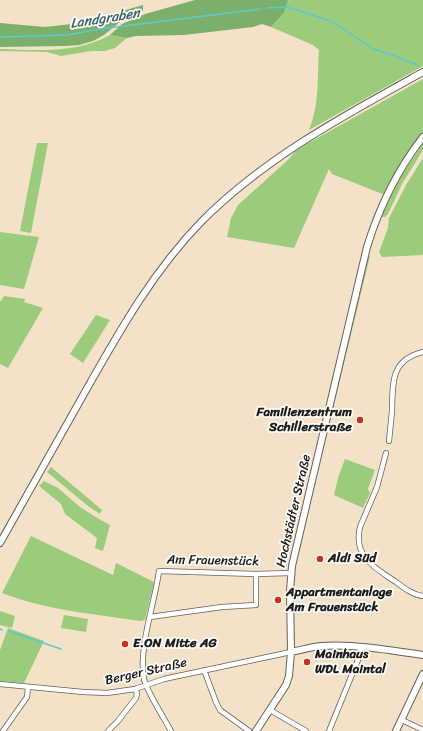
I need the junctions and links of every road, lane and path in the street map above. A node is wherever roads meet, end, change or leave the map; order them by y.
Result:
1 (423, 72) edge
2 (423, 137) edge
3 (423, 352) edge
4 (389, 441) dead end
5 (386, 454) dead end
6 (0, 543) edge
7 (291, 573) junction
8 (256, 574) junction
9 (423, 596) edge
10 (150, 617) junction
11 (361, 647) junction
12 (291, 652) junction
13 (423, 655) edge
14 (204, 670) junction
15 (423, 674) edge
16 (0, 684) edge
17 (146, 685) junction
18 (28, 687) junction
19 (135, 688) junction
20 (270, 710) junction
21 (402, 720) junction
22 (423, 730) edge
23 (3, 731) edge
24 (108, 731) edge
25 (171, 731) edge
26 (249, 731) edge
27 (256, 731) edge
28 (306, 731) edge
29 (329, 731) edge
30 (396, 731) edge

1 - 6 street
2 - 7 street, Hochstädter Straße
3 - 4 street
5 - 9 street
7 - 8 street, Am Frauenstück
7 - 12 street, Hochstädter Straße
8 - 10 street
8 - 10 street, Am Frauenstück
10 - 17 street
11 - 12 street
11 - 13 street
11 - 29 street
12 - 14 street, Berger Straße
12 - 20 street, Hochstädter Straße
14 - 17 street, Berger Straße
14 - 26 street
15 - 21 street
16 - 18 street, Berger Straße
17 - 19 street, Berger Straße
17 - 25 street
18 - 19 street, Berger Straße
18 - 23 street
19 - 24 street
20 - 27 street, Hochstädter Straße
20 - 28 street
21 - 22 street
21 - 30 street

